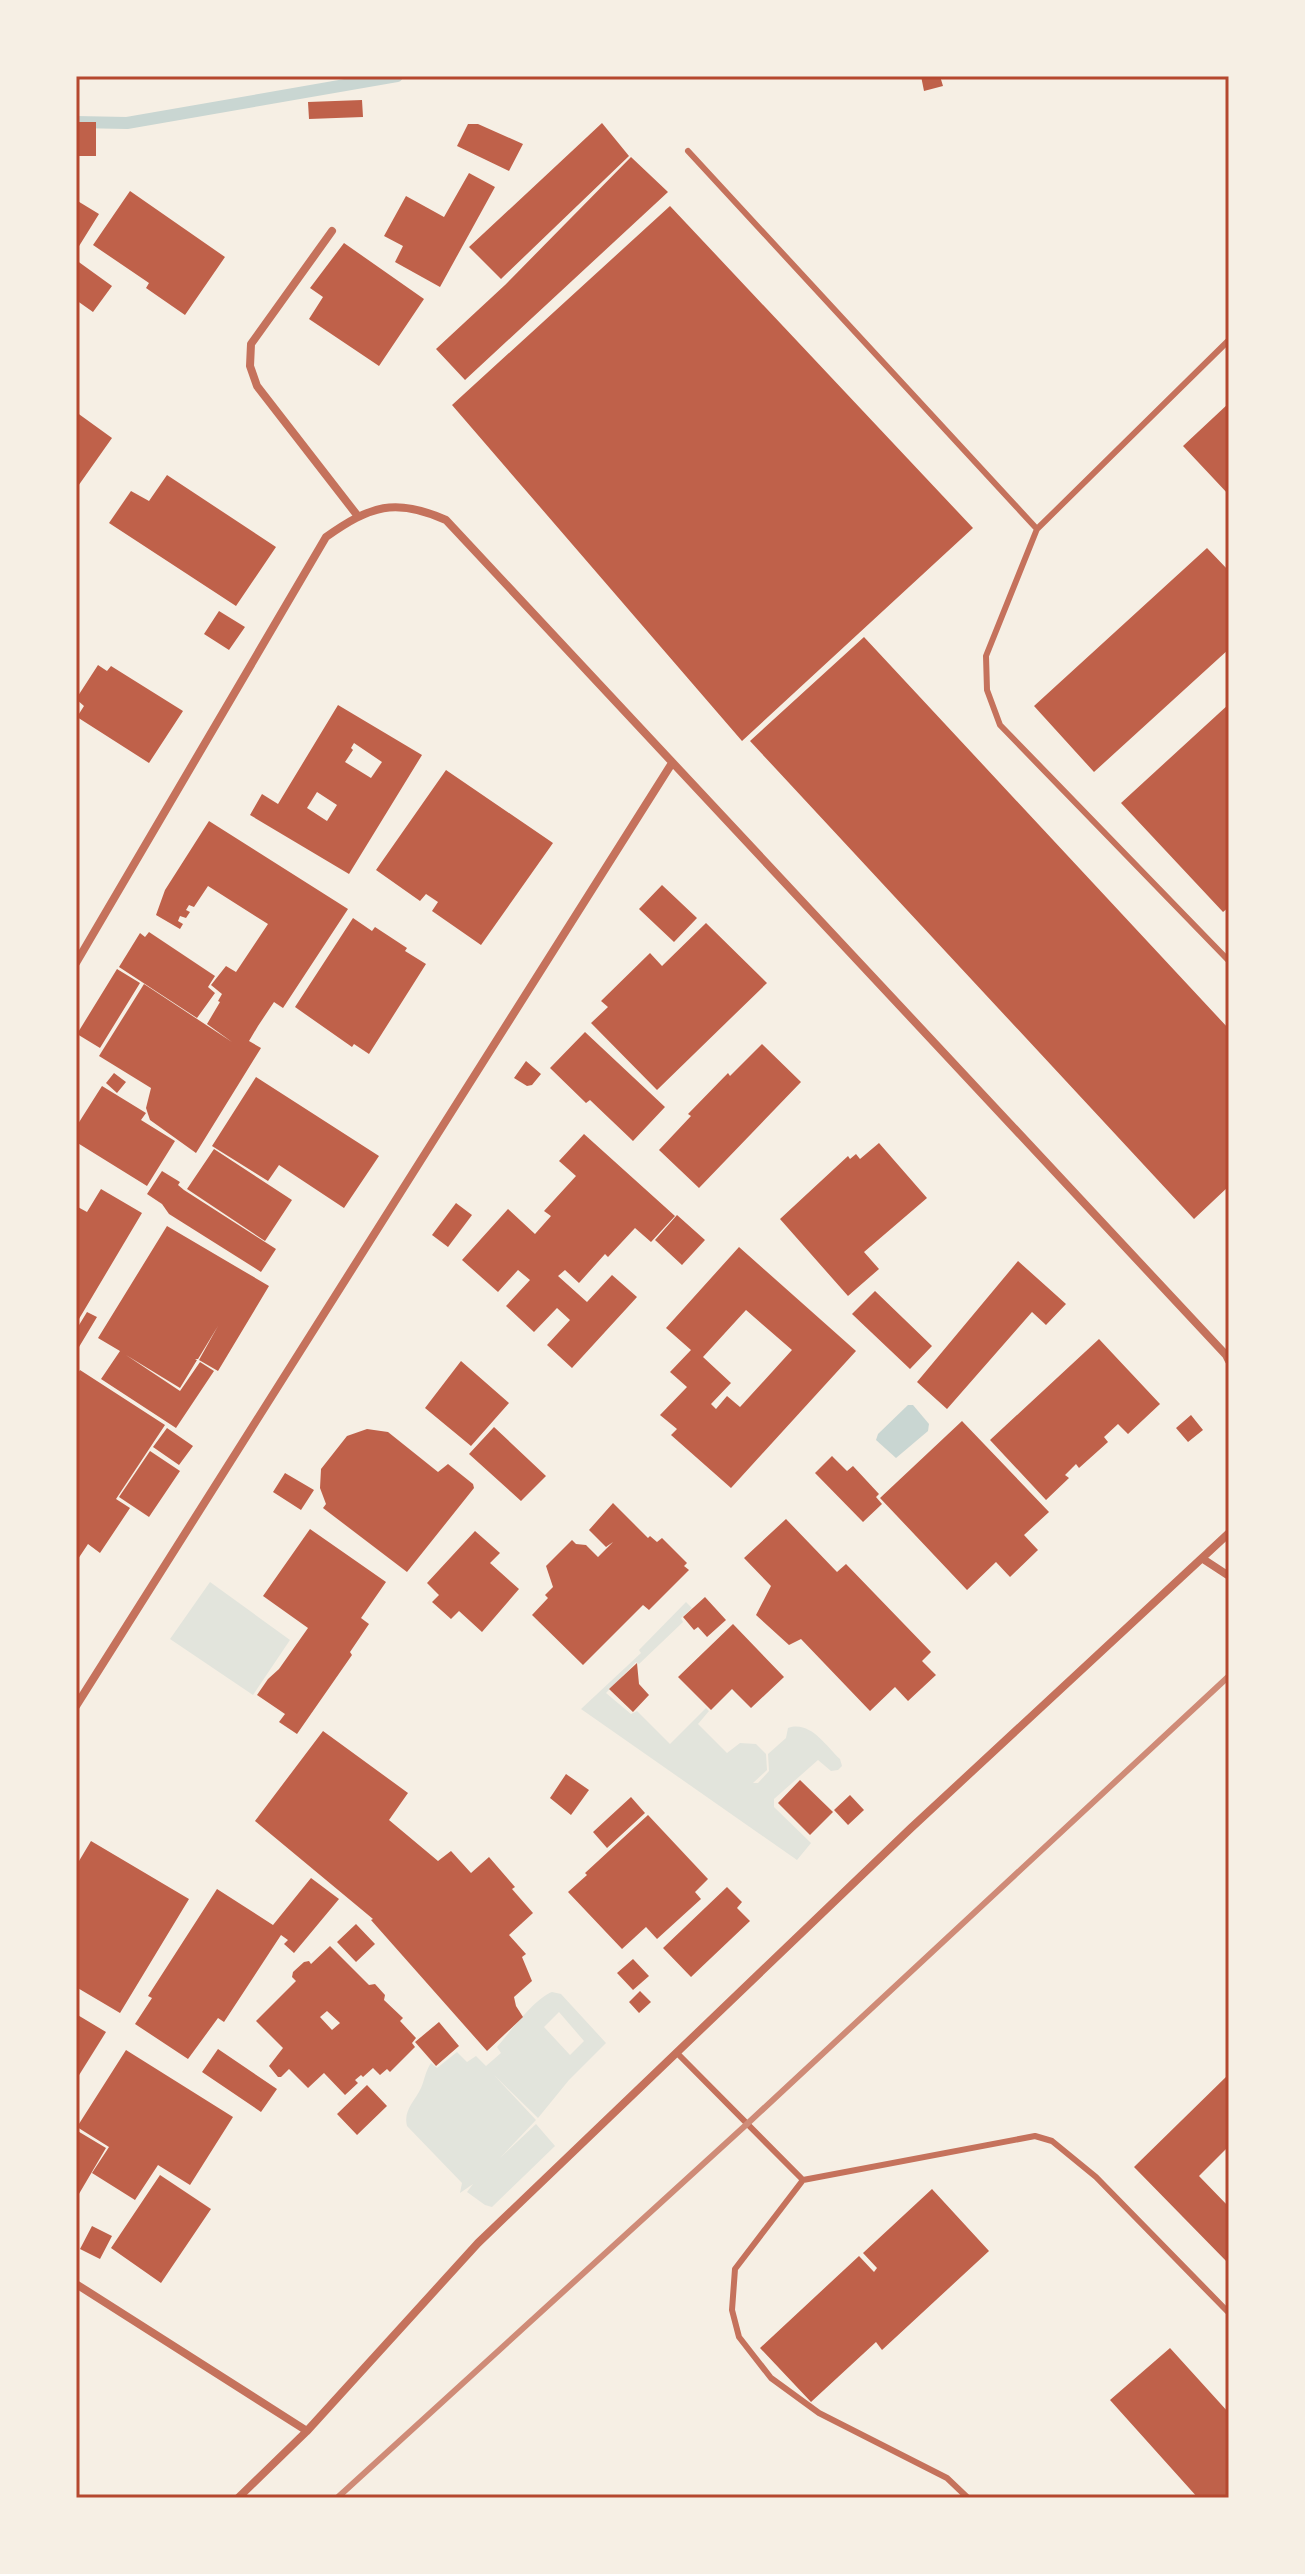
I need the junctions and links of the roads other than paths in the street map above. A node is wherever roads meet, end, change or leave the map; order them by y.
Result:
1 (688, 151) dead end
2 (332, 231) dead end
3 (1229, 340) edge
4 (357, 515) junction
5 (1037, 529) junction
6 (672, 763) junction
7 (1229, 961) edge
8 (76, 963) edge
9 (1229, 1361) edge
10 (1229, 1533) edge
11 (1203, 1559) junction
12 (1229, 1576) edge
13 (76, 1706) edge
14 (677, 2053) junction
15 (803, 2180) junction
16 (76, 2284) edge
17 (1229, 2313) edge
18 (307, 2431) junction
19 (238, 2498) edge
20 (968, 2498) edge

1 - 5 lane
2 - 4 street
3 - 5 lane
4 - 6 street
4 - 8 street
5 - 7 lane
6 - 9 street
6 - 13 street
10 - 11 street
11 - 12 street
11 - 14 street
14 - 15 lane
14 - 18 street
15 - 17 lane
15 - 20 lane
16 - 18 street
18 - 19 street

